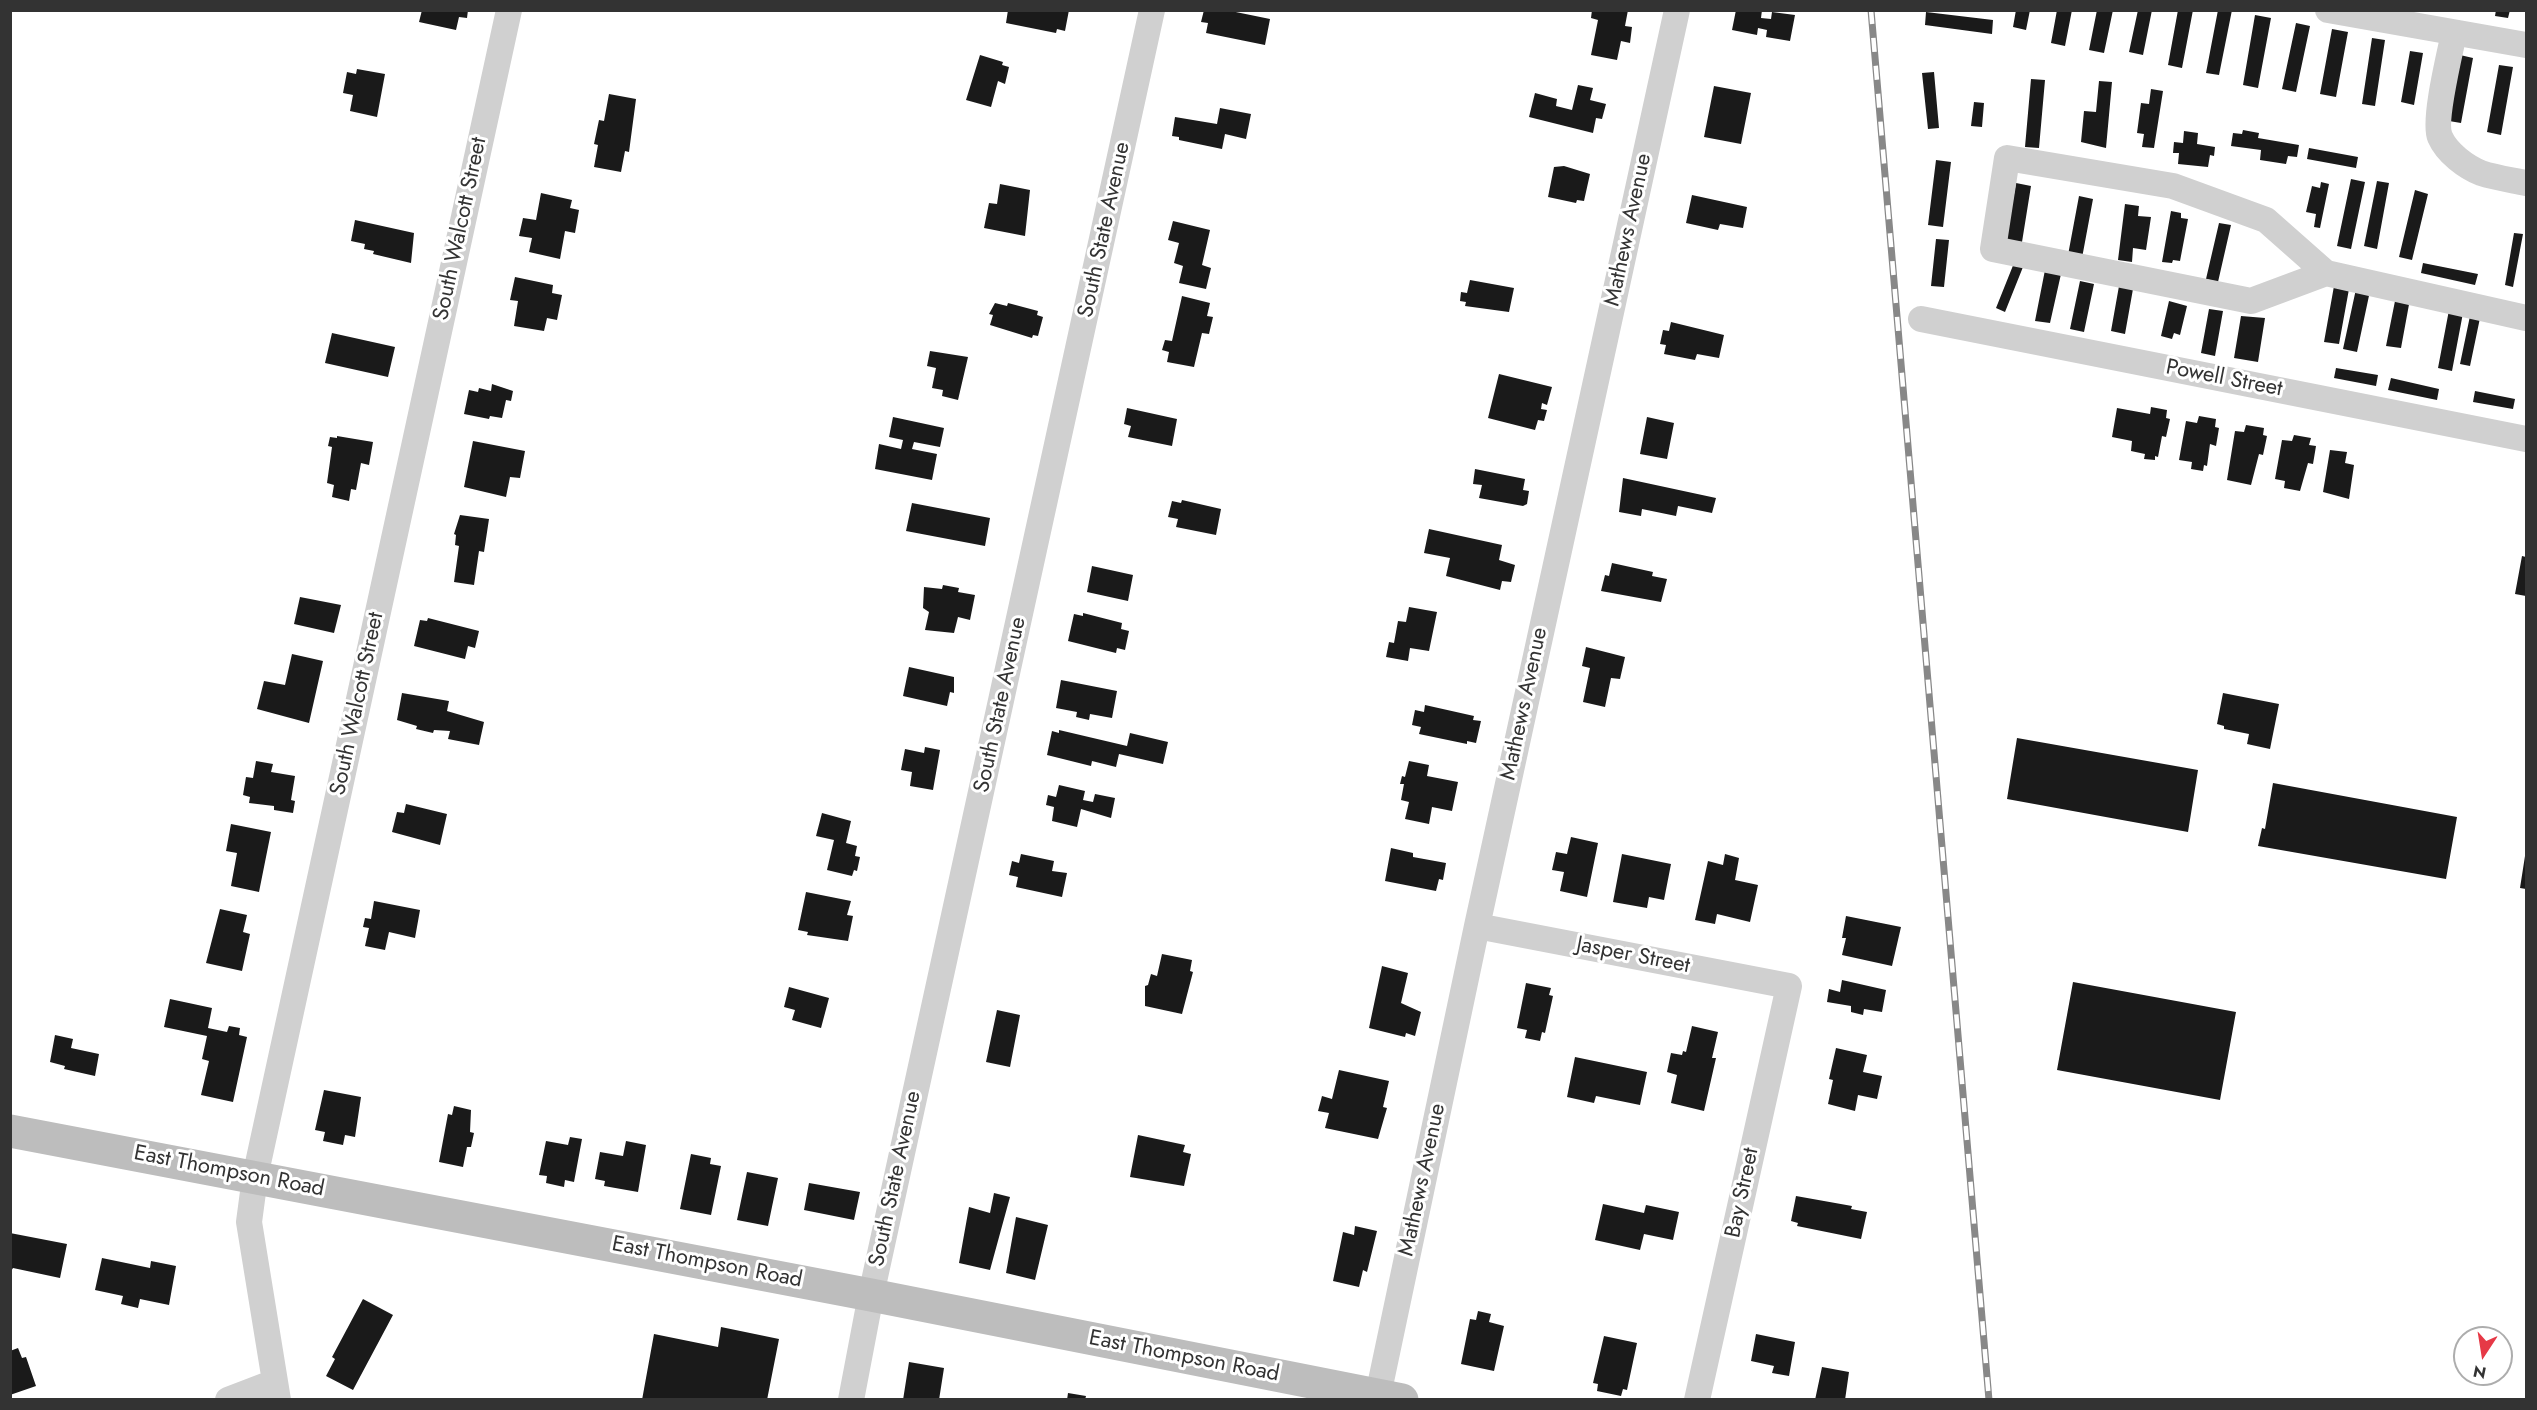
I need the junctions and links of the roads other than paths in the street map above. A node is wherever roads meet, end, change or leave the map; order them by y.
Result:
1 (509, 10) edge
2 (1152, 10) edge
3 (1677, 10) edge
4 (2328, 10) edge
5 (2454, 33) junction
6 (2526, 45) edge
7 (2526, 183) edge
8 (2326, 273) junction
9 (2526, 318) edge
10 (1921, 319) dead end
11 (2526, 439) edge
12 (1477, 926) junction
13 (1789, 986) joint
14 (10, 1131) edge
15 (255, 1177) junction
16 (871, 1295) junction
17 (276, 1391) edge
18 (1386, 1398) edge
19 (228, 1400) edge
20 (851, 1400) edge
21 (1697, 1400) edge

1 - 15 street, South Walcott Street
2 - 16 street, South State Avenue
3 - 12 street, Mathews Avenue
4 - 5 street
5 - 6 street
5 - 7 street
8 - 8 street
8 - 9 street
10 - 11 street, Powell Street
12 - 13 street, Jasper Street
12 - 18 street, Mathews Avenue
13 - 21 street, Bay Street
14 - 15 main road, East Thompson Road
15 - 16 main road, East Thompson Road
15 - 17 street, South Walcott Street
16 - 18 main road, East Thompson Road
16 - 20 street, South State Avenue
17 - 19 street

